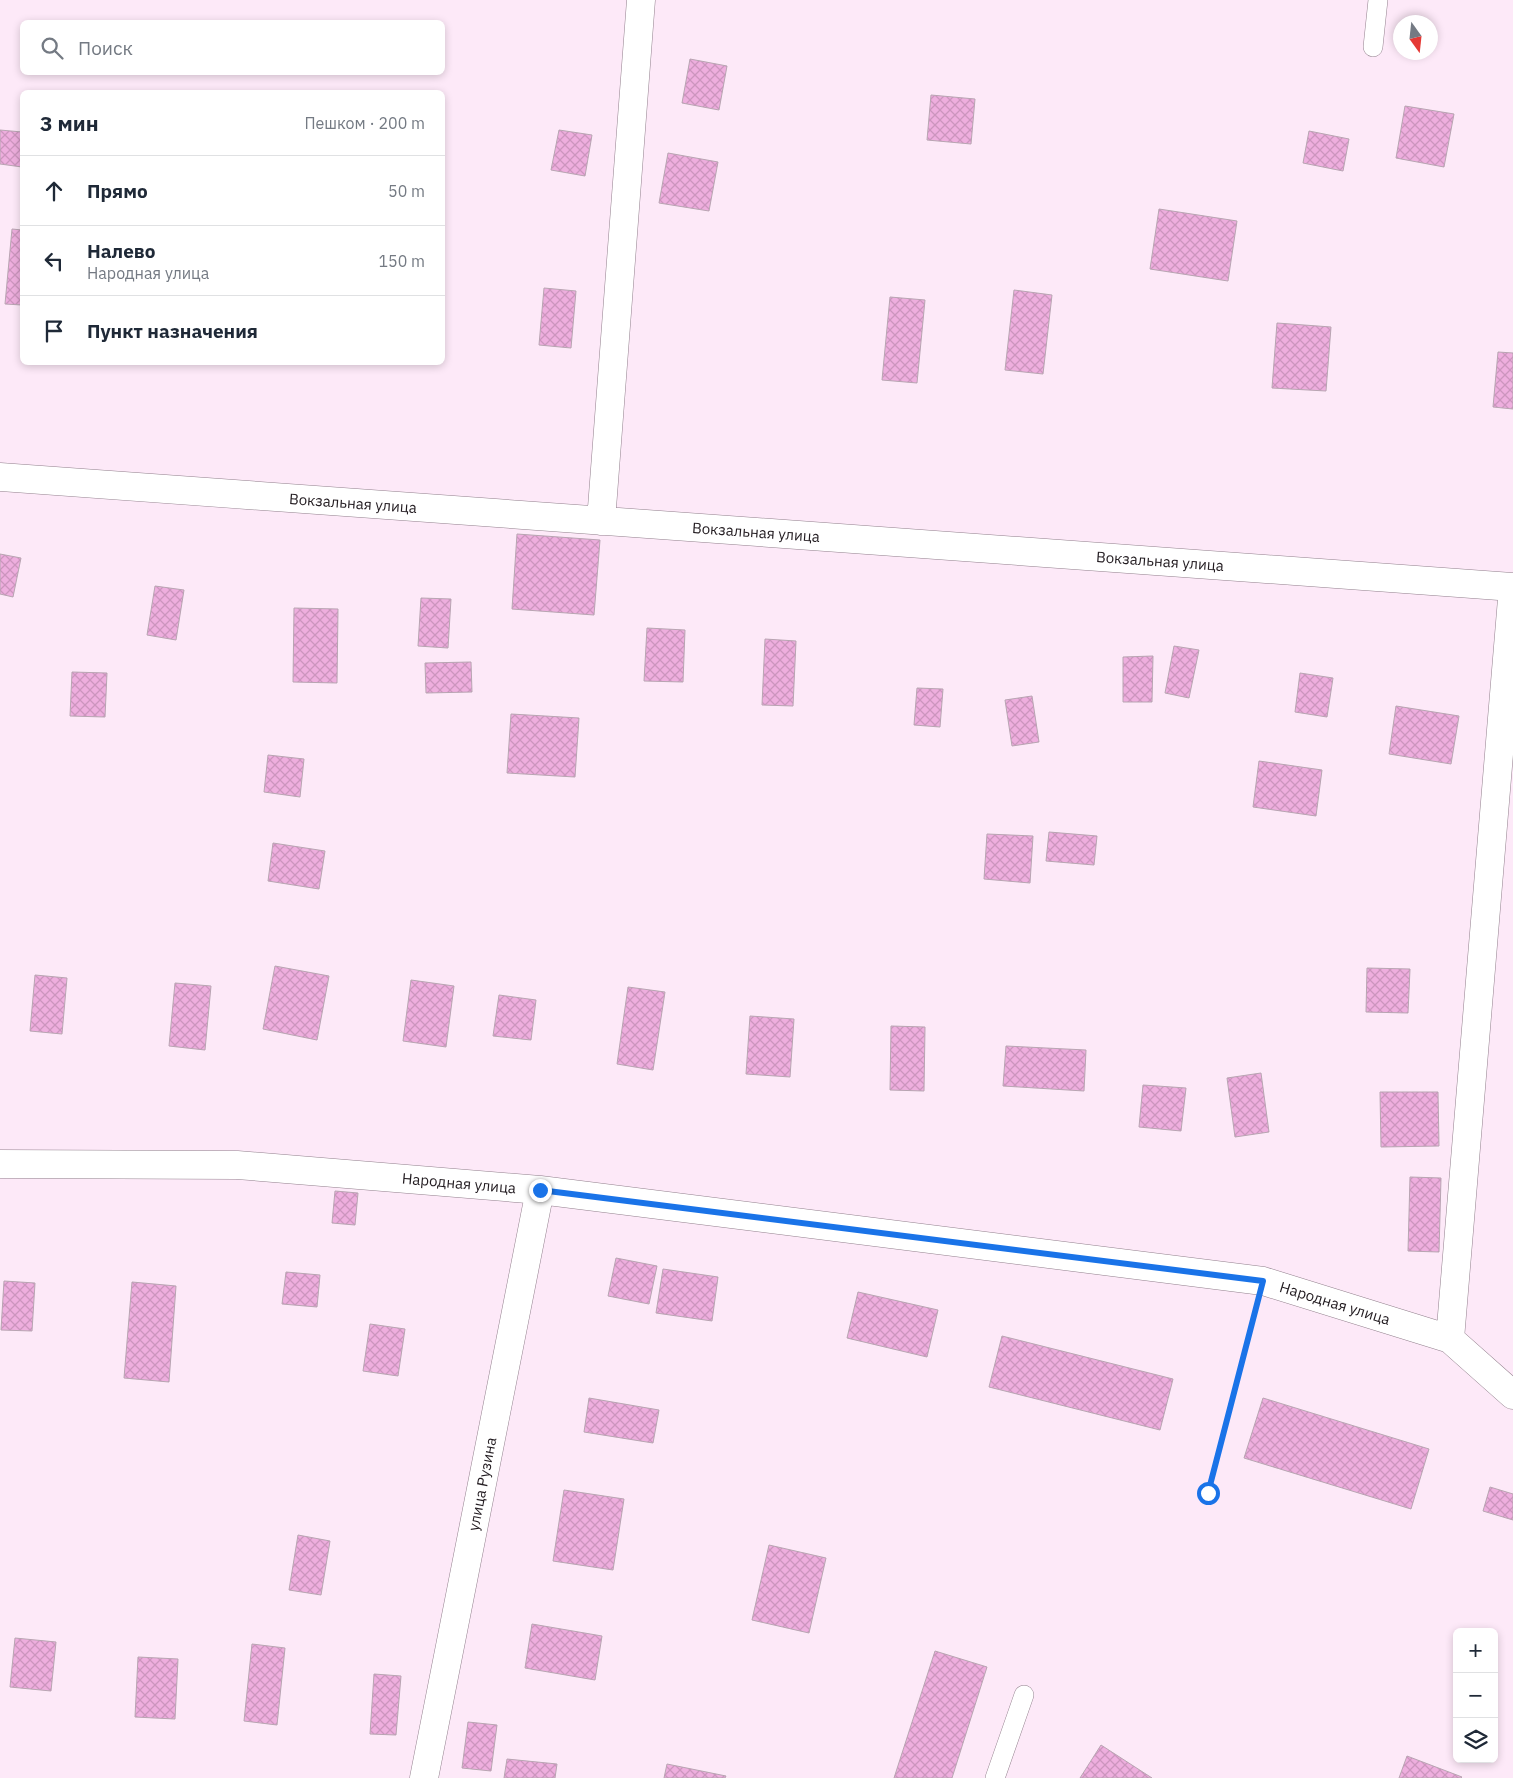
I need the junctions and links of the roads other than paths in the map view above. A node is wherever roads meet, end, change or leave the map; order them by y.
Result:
1 (641, 0) edge
2 (1378, 0) edge
3 (1373, 47) dead end
4 (0, 477) edge
5 (601, 521) junction
6 (1513, 587) edge
7 (0, 1164) edge
8 (540, 1190) junction
9 (1450, 1340) junction
10 (1513, 1394) edge
11 (1024, 1695) dead end
12 (424, 1778) edge
13 (995, 1778) edge

1 - 5 street
2 - 3 lane
4 - 5 street, Вокзальная улица
5 - 6 street, Вокзальная улица
6 - 9 street
7 - 8 street, Народная улица
8 - 9 street, Народная улица
8 - 12 street, улица Рузина
9 - 10 street, Народная улица
11 - 13 lane

